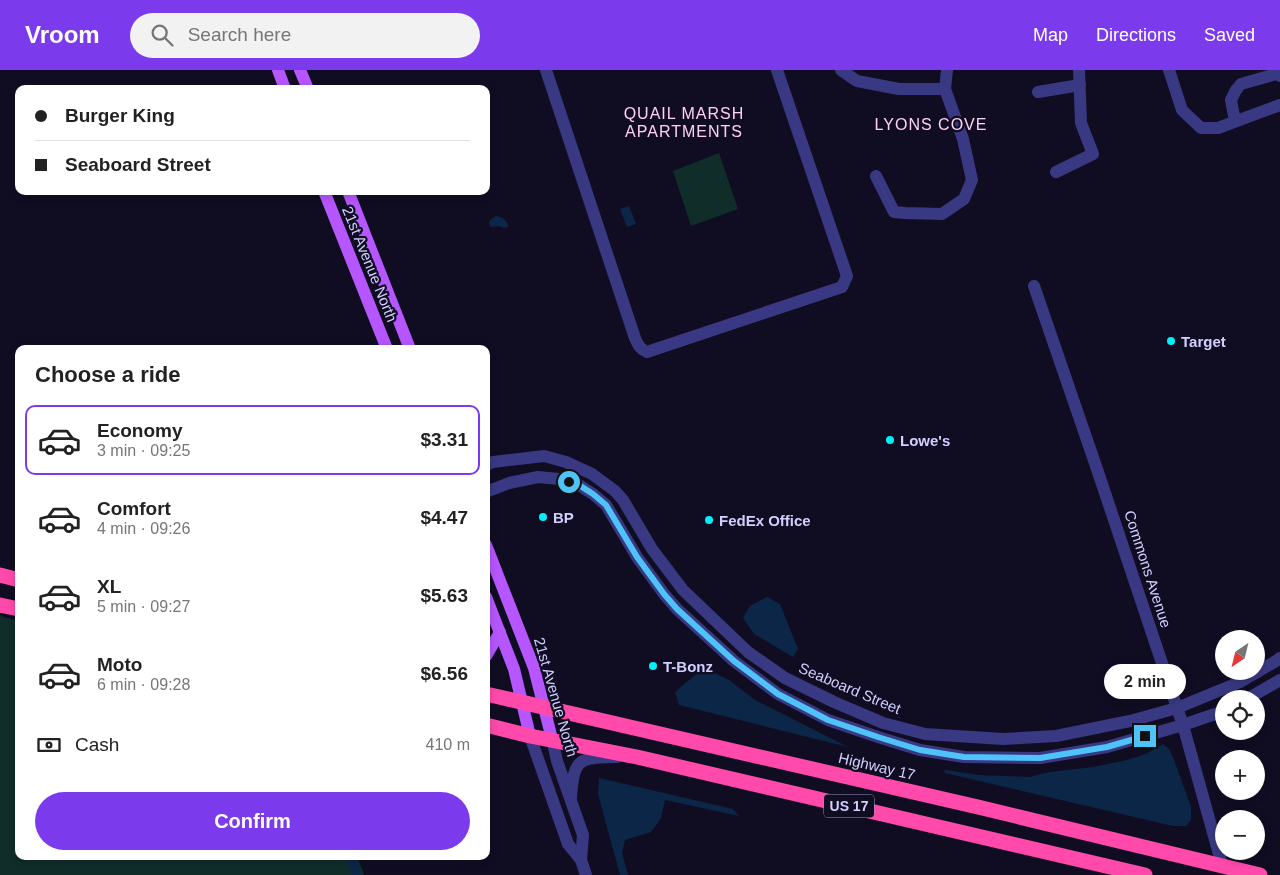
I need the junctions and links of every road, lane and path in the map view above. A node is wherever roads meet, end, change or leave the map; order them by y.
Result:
1 (278, 70) edge
2 (300, 70) edge
3 (546, 70) edge
4 (777, 70) edge
5 (841, 70) edge
6 (947, 70) edge
7 (1079, 70) edge
8 (1169, 70) edge
9 (1280, 76) edge
10 (284, 85) edge
11 (306, 85) edge
12 (1080, 85) junction
13 (945, 88) junction
14 (1038, 92) dead end
15 (1280, 105) edge
16 (1235, 121) junction
17 (1056, 172) dead end
18 (876, 176) dead end
19 (326, 195) edge
20 (350, 195) edge
21 (1034, 286) dead end
22 (385, 345) edge
23 (408, 345) edge
24 (490, 463) edge
25 (490, 490) edge
26 (490, 555) edge
27 (0, 575) edge
28 (15, 579) edge
29 (0, 605) edge
30 (490, 607) edge
31 (15, 608) edge
32 (500, 632) junction
33 (490, 649) edge
34 (1280, 658) edge
35 (1280, 680) edge
36 (1263, 690) edge
37 (490, 695) edge
38 (522, 702) junction
39 (544, 707) junction
40 (1177, 708) junction
41 (1215, 714) edge
42 (1183, 725) junction
43 (490, 727) edge
44 (530, 736) junction
45 (552, 739) junction
46 (637, 757) junction
47 (570, 802) junction
48 (581, 860) junction
49 (1222, 865) junction
50 (586, 875) edge
51 (1145, 875) edge
52 (1260, 875) edge

1 - 10 main road
2 - 11 main road
3 - 4 street
5 - 13 street
6 - 13 street
7 - 12 street
8 - 16 street
9 - 16 street
12 - 14 street
12 - 17 street
13 - 18 street
15 - 16 street
19 - 22 main road, 21st Avenue North
20 - 23 main road, 21st Avenue North
21 - 40 street, Commons Avenue
24 - 40 street, Seaboard Street
25 - 42 street
26 - 39 main road, 21st Avenue North
27 - 28 highway
29 - 31 highway
30 - 32 main road, 21st Avenue North
32 - 33 main road
32 - 38 main road, 21st Avenue North
34 - 40 street, Seaboard Street
35 - 36 street
37 - 38 highway, Highway 17 / US 17
38 - 39 highway, Highway 17 / US 17
38 - 44 main road, 21st Avenue North
39 - 45 main road, 21st Avenue North
39 - 49 highway, Highway 17 / US 17
40 - 42 street, Commons Avenue
41 - 42 street
42 - 49 street, Commons Avenue
43 - 44 highway, US 17
44 - 45 highway, US 17
44 - 48 street, 21st Avenue North
45 - 46 highway, US 17
45 - 47 street, 21st Avenue North
46 - 47 street
46 - 51 highway, US 17
47 - 48 street, 21st Avenue North
48 - 50 street, 21st Avenue North
49 - 52 highway, Highway 17 / US 17

